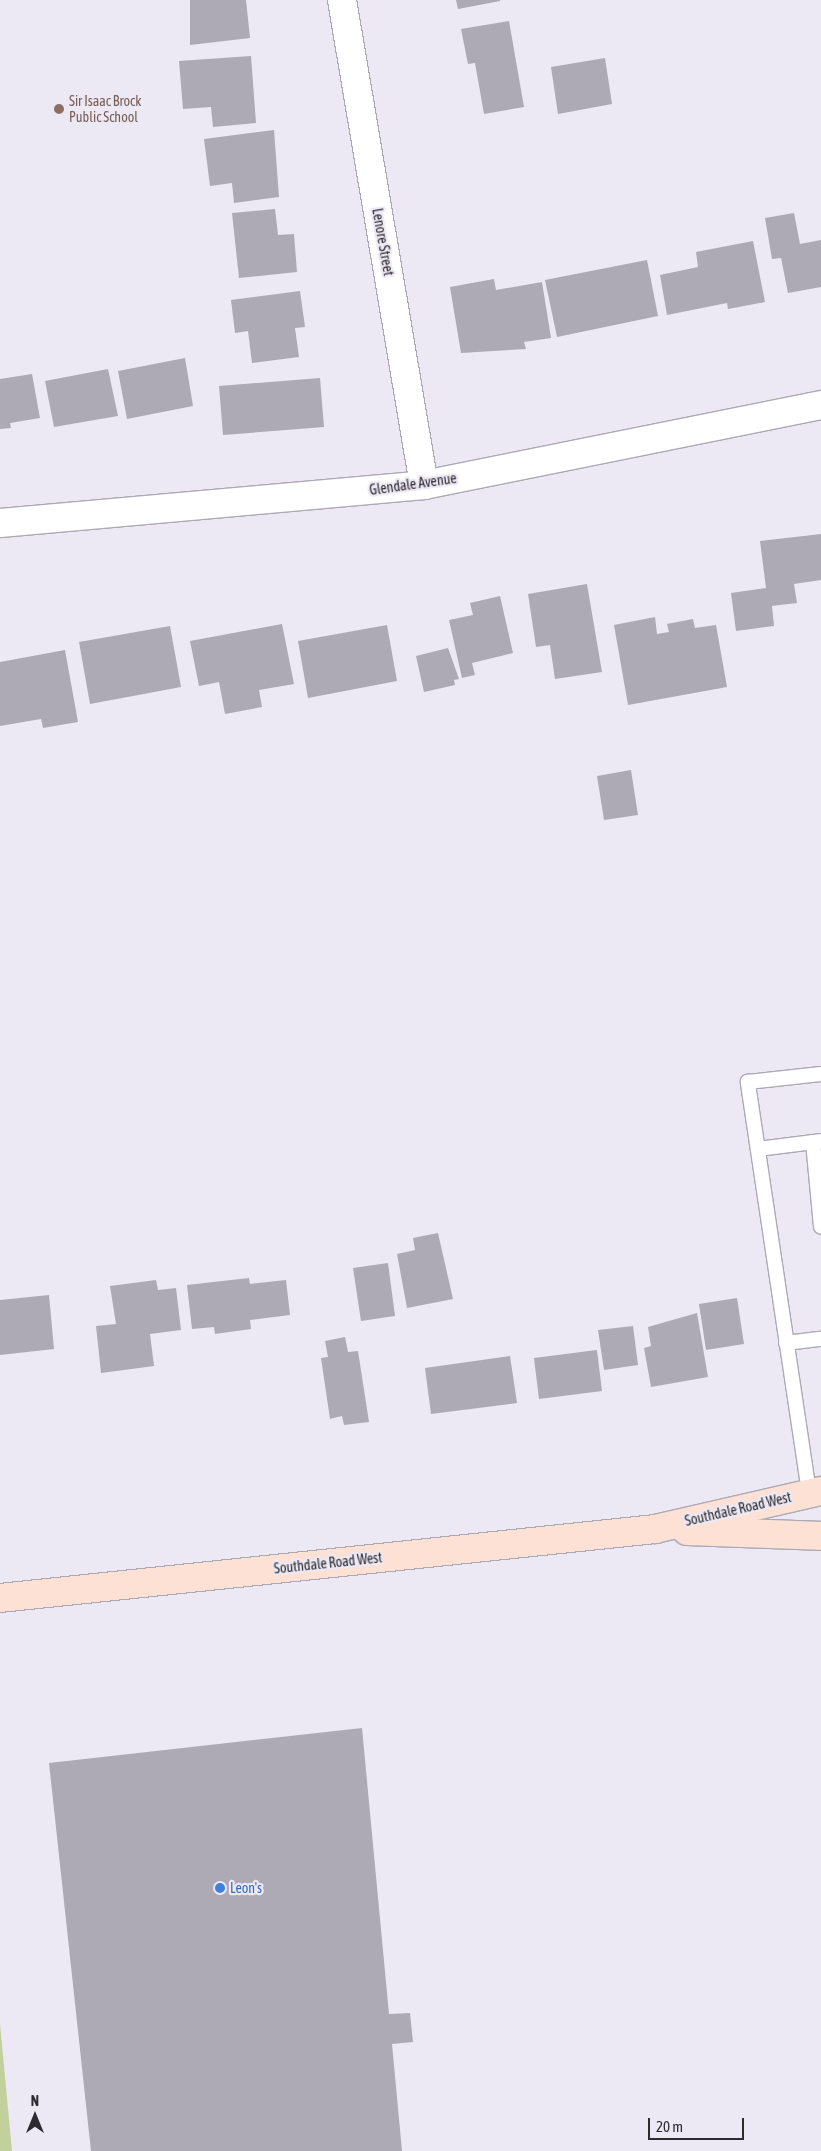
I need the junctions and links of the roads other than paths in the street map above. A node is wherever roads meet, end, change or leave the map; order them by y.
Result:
1 (342, 0) edge
2 (821, 405) edge
3 (424, 485) junction
4 (0, 523) edge
5 (821, 1074) edge
6 (817, 1142) edge
7 (758, 1148) junction
8 (821, 1227) edge
9 (821, 1339) edge
10 (786, 1343) junction
11 (815, 1492) edge
12 (655, 1529) junction
13 (821, 1536) edge
14 (0, 1598) edge

1 - 3 street, Lenore Street
2 - 3 street, Glendale Avenue
3 - 4 street, Glendale Avenue
5 - 7 lane
6 - 7 lane
6 - 8 lane
7 - 10 lane
9 - 10 lane
10 - 11 lane
11 - 12 main road, Southdale Road West
12 - 13 main road, Southdale Road West
12 - 14 main road, Southdale Road West

